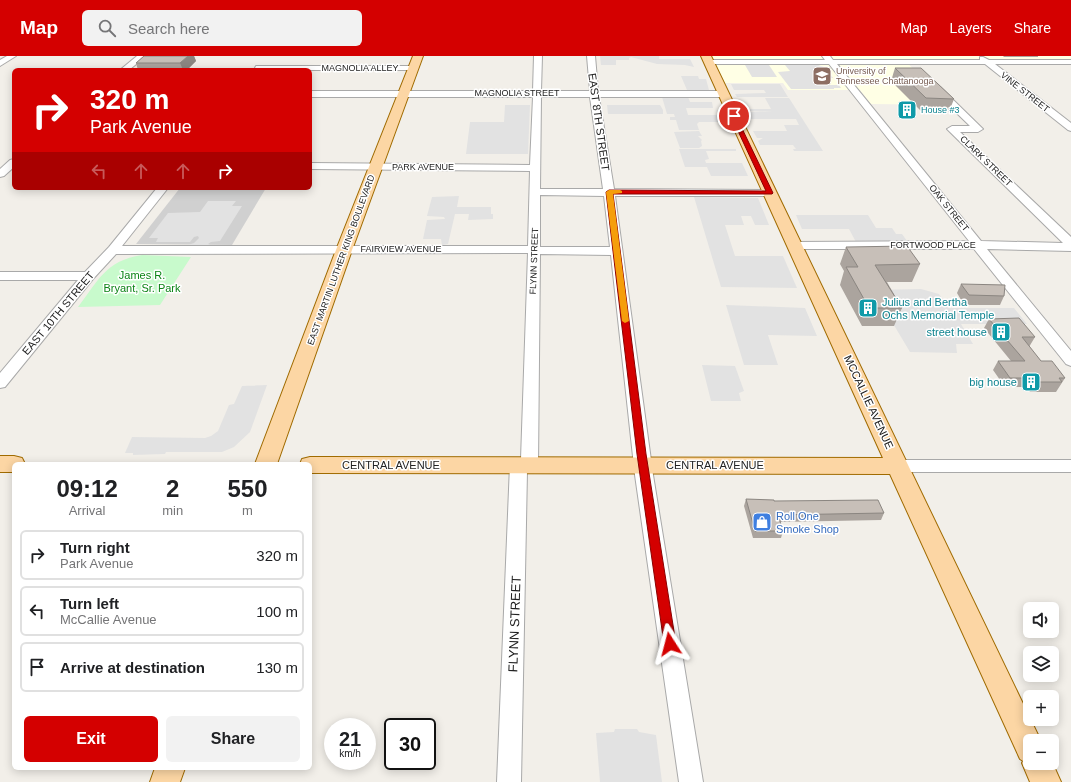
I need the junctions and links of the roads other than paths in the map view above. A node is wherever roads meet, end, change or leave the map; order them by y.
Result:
1 (12, 56) edge
2 (142, 56) edge
3 (418, 56) edge
4 (538, 56) edge
5 (591, 56) edge
6 (979, 56) edge
7 (707, 59) edge
8 (828, 59) edge
9 (910, 62) junction
10 (986, 62) junction
11 (1071, 62) edge
12 (0, 64) edge
13 (260, 66) edge
14 (128, 68) edge
15 (414, 68) junction
16 (918, 70) edge
17 (928, 80) edge
18 (405, 93) junction
19 (538, 93) junction
20 (594, 93) junction
21 (312, 94) edge
22 (724, 94) junction
23 (1071, 128) edge
24 (10, 164) edge
25 (312, 166) edge
26 (375, 167) junction
27 (536, 168) junction
28 (0, 174) edge
29 (161, 190) edge
30 (536, 192) junction
31 (609, 192) junction
32 (770, 193) junction
33 (1071, 244) edge
34 (979, 245) junction
35 (795, 246) junction
36 (1071, 247) edge
37 (113, 250) junction
38 (344, 250) junction
39 (534, 250) junction
40 (617, 251) junction
41 (0, 276) edge
42 (88, 276) junction
43 (1071, 361) edge
44 (0, 383) edge
45 (267, 462) edge
46 (0, 464) edge
47 (12, 464) edge
48 (312, 465) edge
49 (524, 465) junction
50 (643, 465) junction
51 (899, 466) junction
52 (1071, 466) edge
53 (1023, 734) edge
54 (169, 770) edge
55 (1040, 770) edge
56 (165, 782) edge
57 (509, 782) edge
58 (691, 782) edge
59 (1046, 782) edge

1 - 12 street
2 - 14 street
3 - 15 main road, EAST MARTIN LUTHER KING BOULEVARD
4 - 19 street, FLYNN STREET
5 - 20 street, EAST 8TH STREET
6 - 10 street, VINE STREET
7 - 8 street
7 - 22 main road, MCCALLIE AVENUE
8 - 9 street
8 - 34 street, OAK STREET
9 - 10 street
9 - 16 street
10 - 11 street
10 - 23 street, VINE STREET
13 - 15 street, MAGNOLIA ALLEY
15 - 18 main road, EAST MARTIN LUTHER KING BOULEVARD
17 - 33 street, CLARK STREET
18 - 19 street, MAGNOLIA STREET
18 - 21 street, MAGNOLIA STREET
18 - 26 main road, EAST MARTIN LUTHER KING BOULEVARD
19 - 20 street, MAGNOLIA STREET
19 - 27 street, FLYNN STREET
20 - 22 street, MAGNOLIA STREET
20 - 31 street, EAST 8TH STREET
22 - 32 main road, MCCALLIE AVENUE
24 - 28 street
25 - 26 street, PARK AVENUE
26 - 27 street, PARK AVENUE
26 - 38 main road, EAST MARTIN LUTHER KING BOULEVARD
27 - 30 street, FLYNN STREET
29 - 37 street, EAST 10TH STREET
30 - 31 street
30 - 39 street, FLYNN STREET
31 - 32 street
31 - 40 street, EAST 8TH STREET
32 - 35 main road, MCCALLIE AVENUE
34 - 35 street, FORTWOOD PLACE
34 - 36 street, FORTWOOD PLACE
34 - 43 street, OAK STREET
35 - 51 main road, MCCALLIE AVENUE
37 - 38 street, FAIRVIEW AVENUE
37 - 42 street, EAST 10TH STREET
38 - 39 street, FAIRVIEW AVENUE
38 - 45 main road, EAST MARTIN LUTHER KING BOULEVARD
39 - 40 street, FAIRVIEW AVENUE
39 - 49 street, FLYNN STREET
40 - 50 street, EAST 8TH STREET
41 - 42 street
42 - 44 street, EAST 10TH STREET
46 - 47 main road
48 - 49 main road, CENTRAL AVENUE
49 - 50 main road, CENTRAL AVENUE
49 - 57 street, FLYNN STREET
50 - 51 main road, CENTRAL AVENUE
50 - 58 street, EAST 8TH STREET
51 - 52 street, CENTRAL AVENUE
51 - 53 main road, MCCALLIE AVENUE
54 - 56 main road
55 - 59 main road

